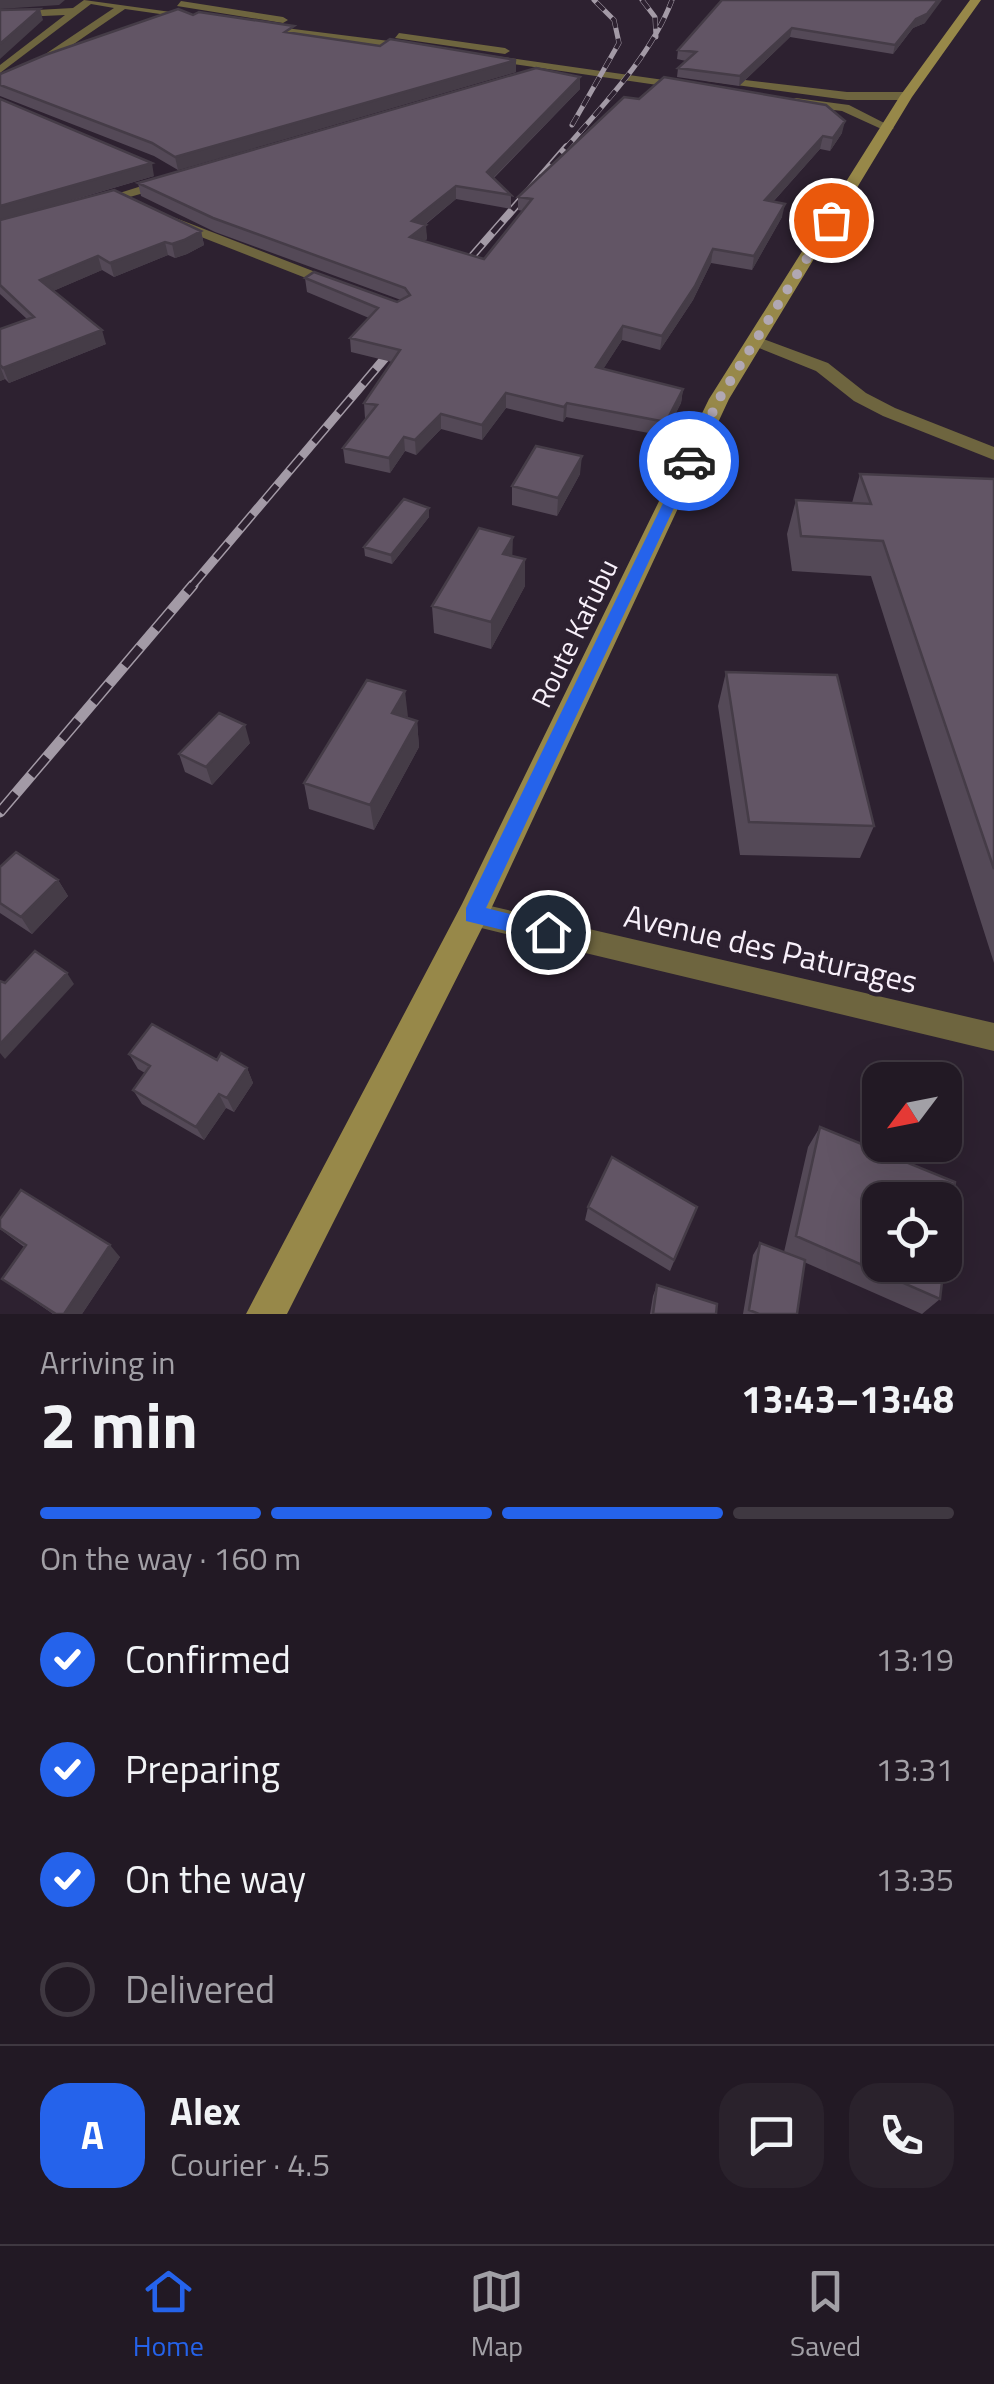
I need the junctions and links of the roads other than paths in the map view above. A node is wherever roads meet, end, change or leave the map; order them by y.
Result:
1 (90, 0) edge
2 (155, 0) edge
3 (976, 0) edge
4 (123, 6) junction
5 (78, 11) junction
6 (0, 15) edge
7 (192, 16) junction
8 (146, 23) edge
9 (86, 49) edge
10 (560, 64) junction
11 (36, 65) junction
12 (0, 71) edge
13 (518, 79) edge
14 (906, 96) junction
15 (888, 128) junction
16 (162, 170) dead end
17 (120, 196) junction
18 (138, 204) edge
19 (86, 205) edge
20 (156, 212) edge
21 (347, 289) edge
22 (755, 342) junction
23 (994, 454) edge
24 (473, 914) junction
25 (994, 1037) edge
26 (266, 1314) edge

1 - 4 street
1 - 5 street
2 - 10 street
3 - 14 main road, Route Kafubu
4 - 7 street
4 - 11 street
5 - 6 street
5 - 12 street
7 - 8 street
7 - 10 street
9 - 11 street
10 - 13 street
10 - 14 street
10 - 15 street
11 - 12 street
14 - 15 main road, Route Kafubu
15 - 22 main road, Route Kafubu
16 - 17 street
17 - 18 street
17 - 19 street
20 - 21 street
22 - 23 street
22 - 24 main road, Route Kafubu
24 - 25 street, Avenue des Paturages
24 - 26 main road, Route Kafubu

